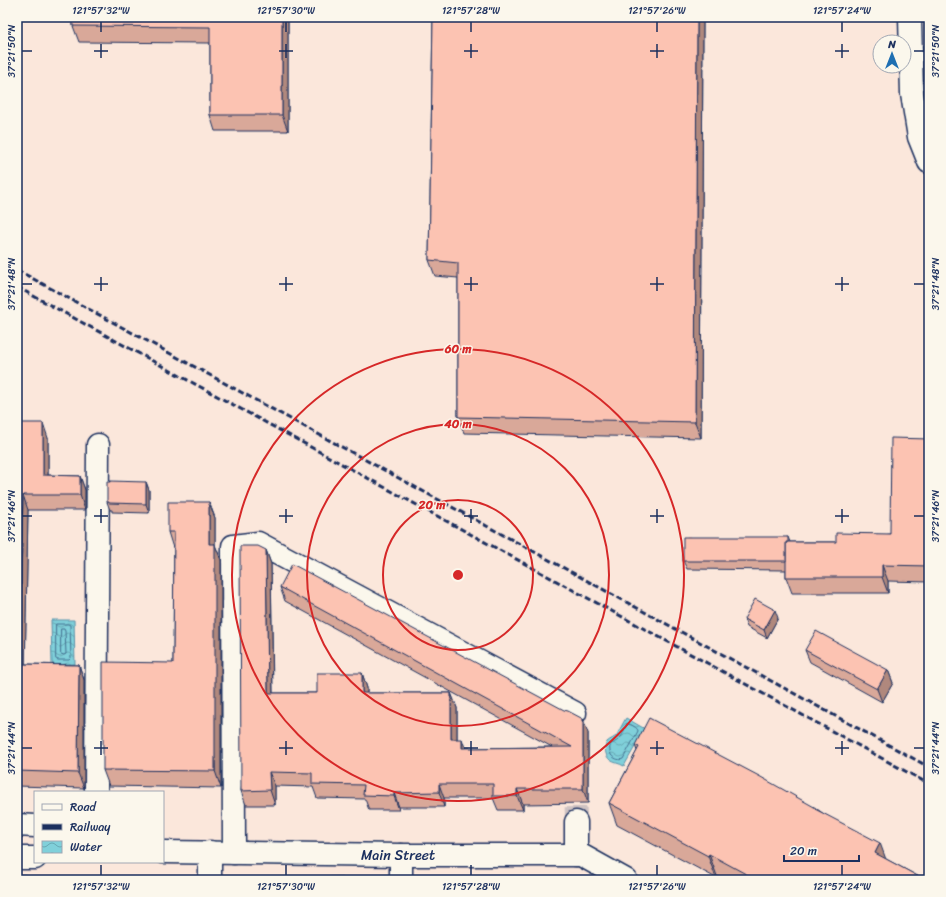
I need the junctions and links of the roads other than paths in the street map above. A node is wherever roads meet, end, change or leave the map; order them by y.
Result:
1 (910, 17) edge
2 (929, 162) edge
3 (98, 445) dead end
4 (575, 714) edge
5 (96, 791) edge
6 (576, 822) tunnel mouth
7 (17, 825) edge
8 (34, 826) edge
9 (164, 852) edge
10 (210, 852) junction
11 (234, 853) junction
12 (576, 855) junction
13 (401, 856) junction
14 (17, 858) edge
15 (34, 858) edge
16 (210, 880) edge
17 (401, 880) edge
18 (626, 880) edge

1 - 2 street
3 - 5 street
4 - 11 street
6 - 12 street
7 - 8 street
9 - 10 street, Main Street
10 - 11 street, Main Street
10 - 16 street
11 - 13 street, Main Street
12 - 13 street, Main Street
12 - 18 street, Main Street
13 - 17 street
14 - 15 street

